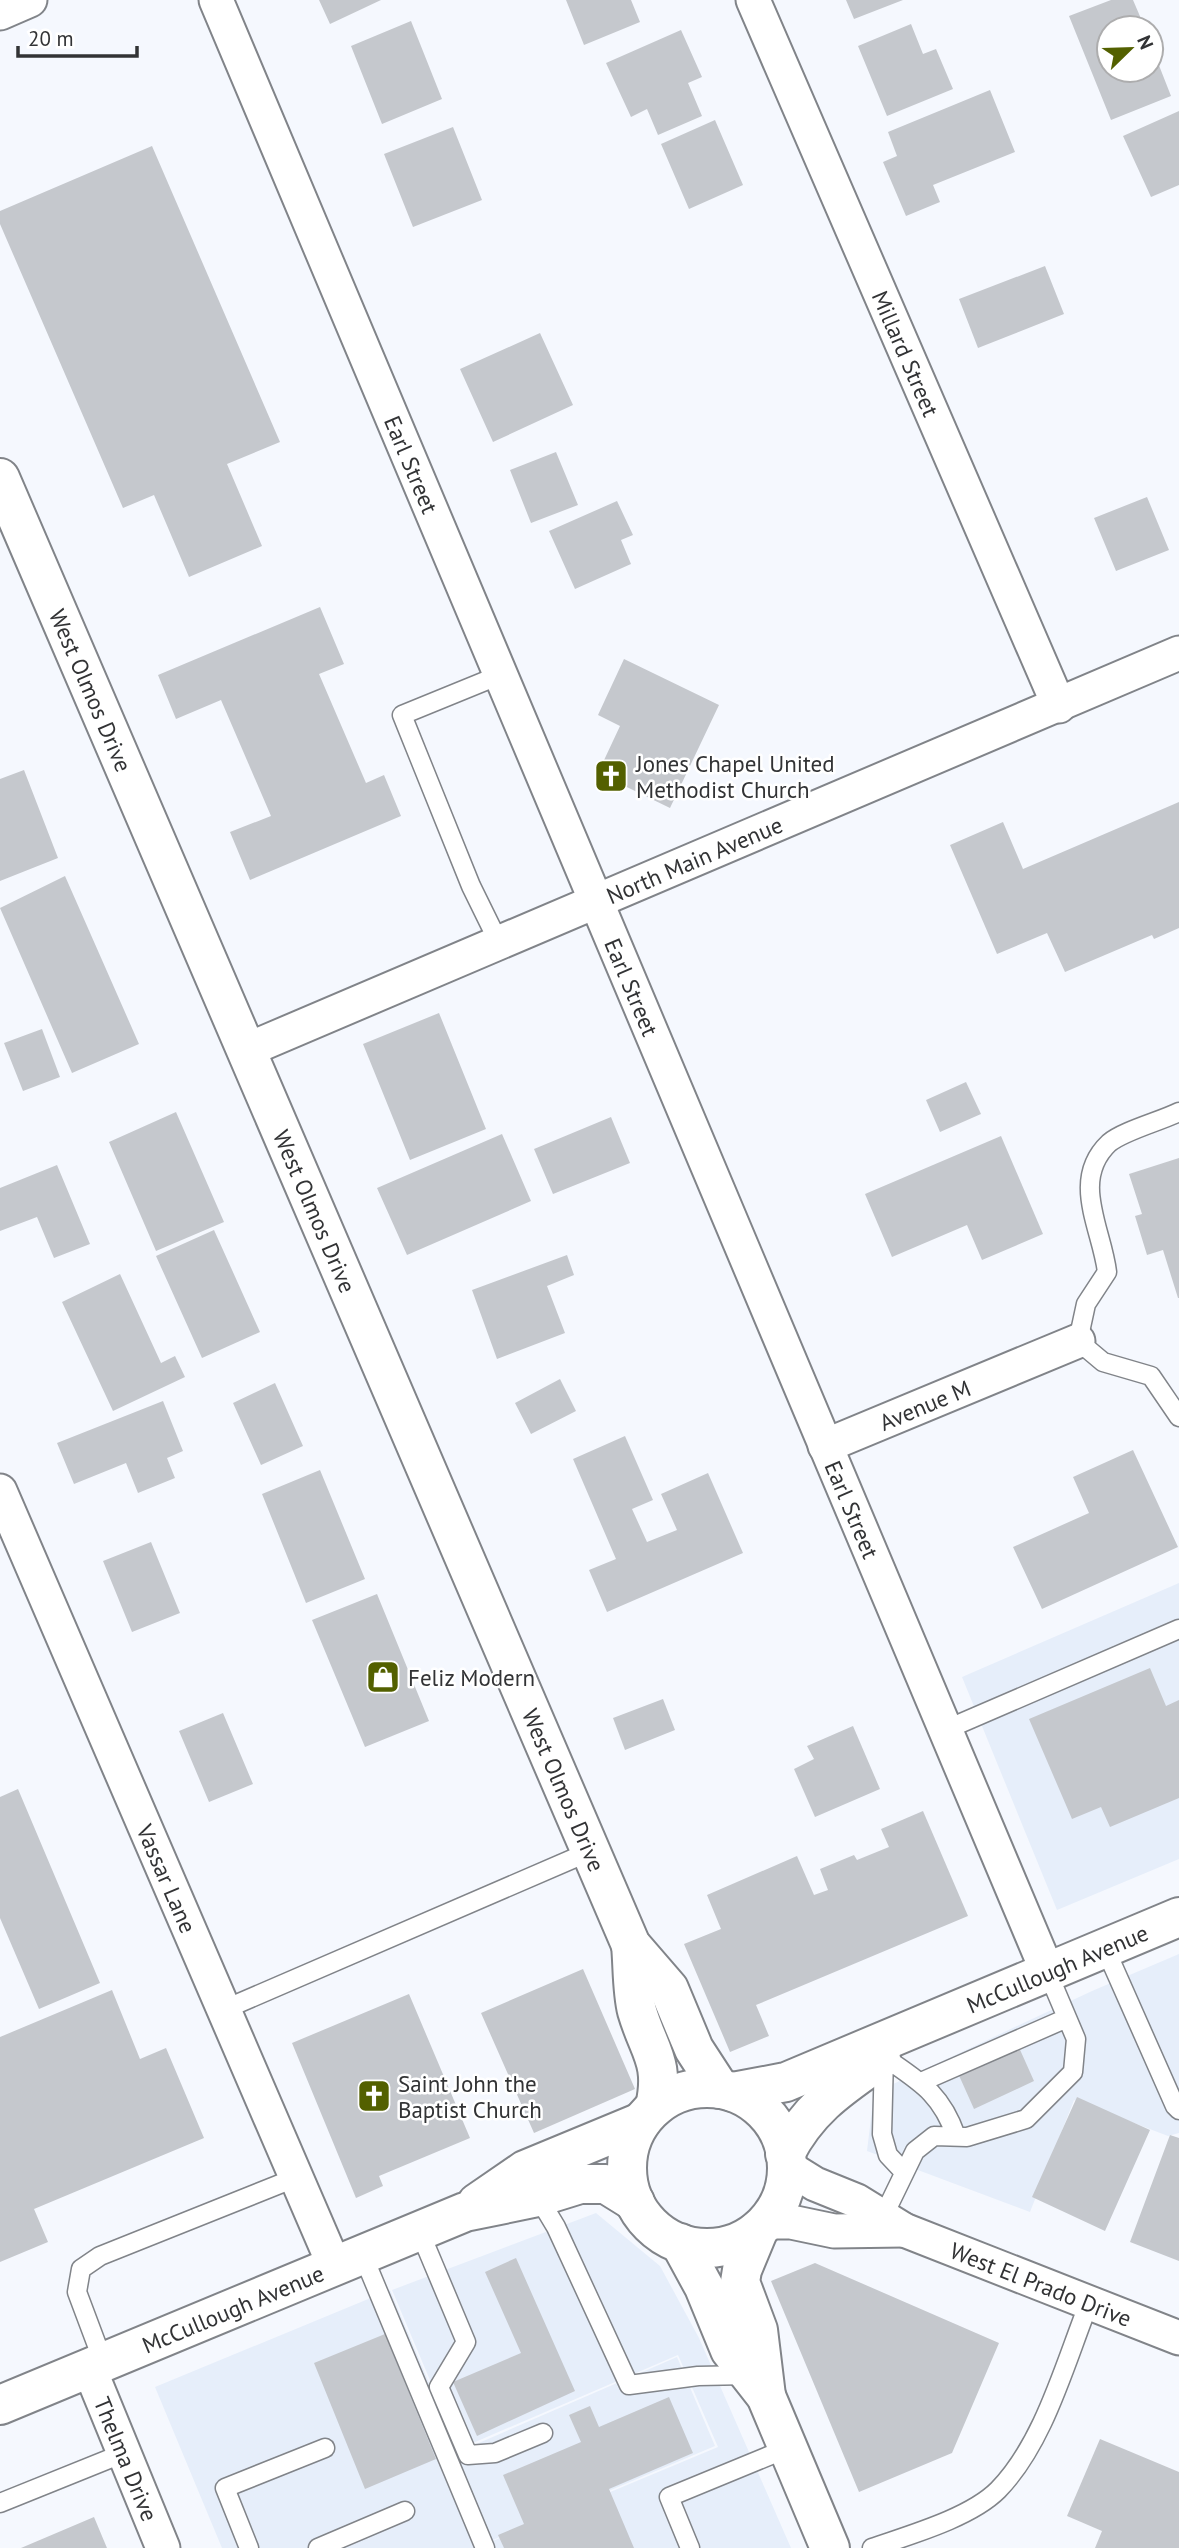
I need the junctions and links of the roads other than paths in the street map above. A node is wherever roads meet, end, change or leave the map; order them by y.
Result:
1 (30, 0) edge
2 (216, 0) edge
3 (753, 0) edge
4 (0, 13) edge
5 (0, 478) edge
6 (1179, 653) edge
7 (500, 675) junction
8 (1059, 706) junction
9 (596, 902) junction
10 (499, 943) junction
11 (247, 1050) junction
12 (1179, 1112) edge
13 (1078, 1341) junction
14 (1179, 1417) edge
15 (825, 1446) junction
16 (0, 1491) edge
17 (1179, 1629) edge
18 (945, 1730) junction
19 (591, 1851) junction
20 (1179, 1917) edge
21 (631, 1945) junction
22 (1105, 1948) junction
23 (1048, 1973) junction
24 (223, 2010) junction
25 (1067, 2018) junction
26 (938, 2020) junction
27 (884, 2057) junction
28 (921, 2082) junction
29 (727, 2091) junction
30 (1179, 2110) edge
31 (648, 2114) junction
32 (956, 2136) junction
33 (786, 2160) junction
34 (903, 2171) junction
35 (295, 2178) junction
36 (538, 2197) junction
37 (635, 2202) junction
38 (465, 2212) junction
39 (894, 2223) junction
40 (762, 2225) junction
41 (419, 2230) junction
42 (680, 2244) junction
43 (348, 2259) junction
44 (1089, 2303) junction
45 (1179, 2338) edge
46 (97, 2367) junction
47 (757, 2386) junction
48 (0, 2405) edge
49 (543, 2433) dead end
50 (463, 2443) junction
51 (325, 2448) dead end
52 (788, 2448) junction
53 (446, 2451) junction
54 (124, 2453) junction
55 (0, 2503) edge
56 (405, 2511) dead end
57 (163, 2548) edge
58 (249, 2548) edge
59 (318, 2548) edge
60 (485, 2548) edge
61 (690, 2548) edge
62 (830, 2548) edge
63 (872, 2548) edge

1 - 4 street
2 - 7 street, Earl Street
3 - 8 street, Millard Street
5 - 11 street, West Olmos Drive
6 - 8 street, North Main Avenue
7 - 9 street, Earl Street
7 - 10 lane
8 - 9 street, North Main Avenue
9 - 10 street, North Main Avenue
9 - 15 street, Earl Street
10 - 11 street, North Main Avenue
11 - 19 street, West Olmos Drive
12 - 13 lane
13 - 14 lane
13 - 15 street, Avenue M
15 - 18 street, Earl Street
16 - 24 street, Vassar Lane
17 - 18 lane
18 - 23 street, Earl Street
19 - 21 street, West Olmos Drive
19 - 24 lane
20 - 22 street, McCullough Avenue
21 - 29 street, West Olmos Drive
21 - 31 street, West Olmos Drive
22 - 23 street, McCullough Avenue
22 - 30 lane
23 - 25 lane
23 - 26 street, McCullough Avenue
24 - 35 street, Vassar Lane
25 - 28 lane
25 - 32 lane
26 - 27 street, McCullough Avenue
26 - 29 street, McCullough Avenue
27 - 28 lane
27 - 33 street, McCullough Avenue
27 - 34 lane
28 - 32 lane
29 - 31 street
29 - 33 street
31 - 37 street
31 - 38 street, McCullough Avenue
32 - 34 lane
33 - 39 street, West El Prado Drive
33 - 40 street
34 - 39 lane
35 - 43 street, Vassar Lane
35 - 46 lane
36 - 37 street, McCullough Avenue
36 - 38 street, McCullough Avenue
36 - 47 lane
37 - 42 street
38 - 41 street, McCullough Avenue
39 - 40 street, West El Prado Drive
39 - 44 street, West El Prado Drive
40 - 42 street
40 - 47 street
41 - 43 street, McCullough Avenue
41 - 50 lane
42 - 47 street
43 - 46 street, McCullough Avenue
43 - 53 lane
44 - 45 street, West El Prado Drive
44 - 63 lane
46 - 48 street, McCullough Avenue
46 - 54 street, Thelma Drive
47 - 52 street
49 - 50 lane
50 - 53 lane
51 - 58 lane
52 - 61 lane
52 - 62 street
53 - 60 lane
54 - 55 lane
54 - 57 street, Thelma Drive
56 - 59 lane

